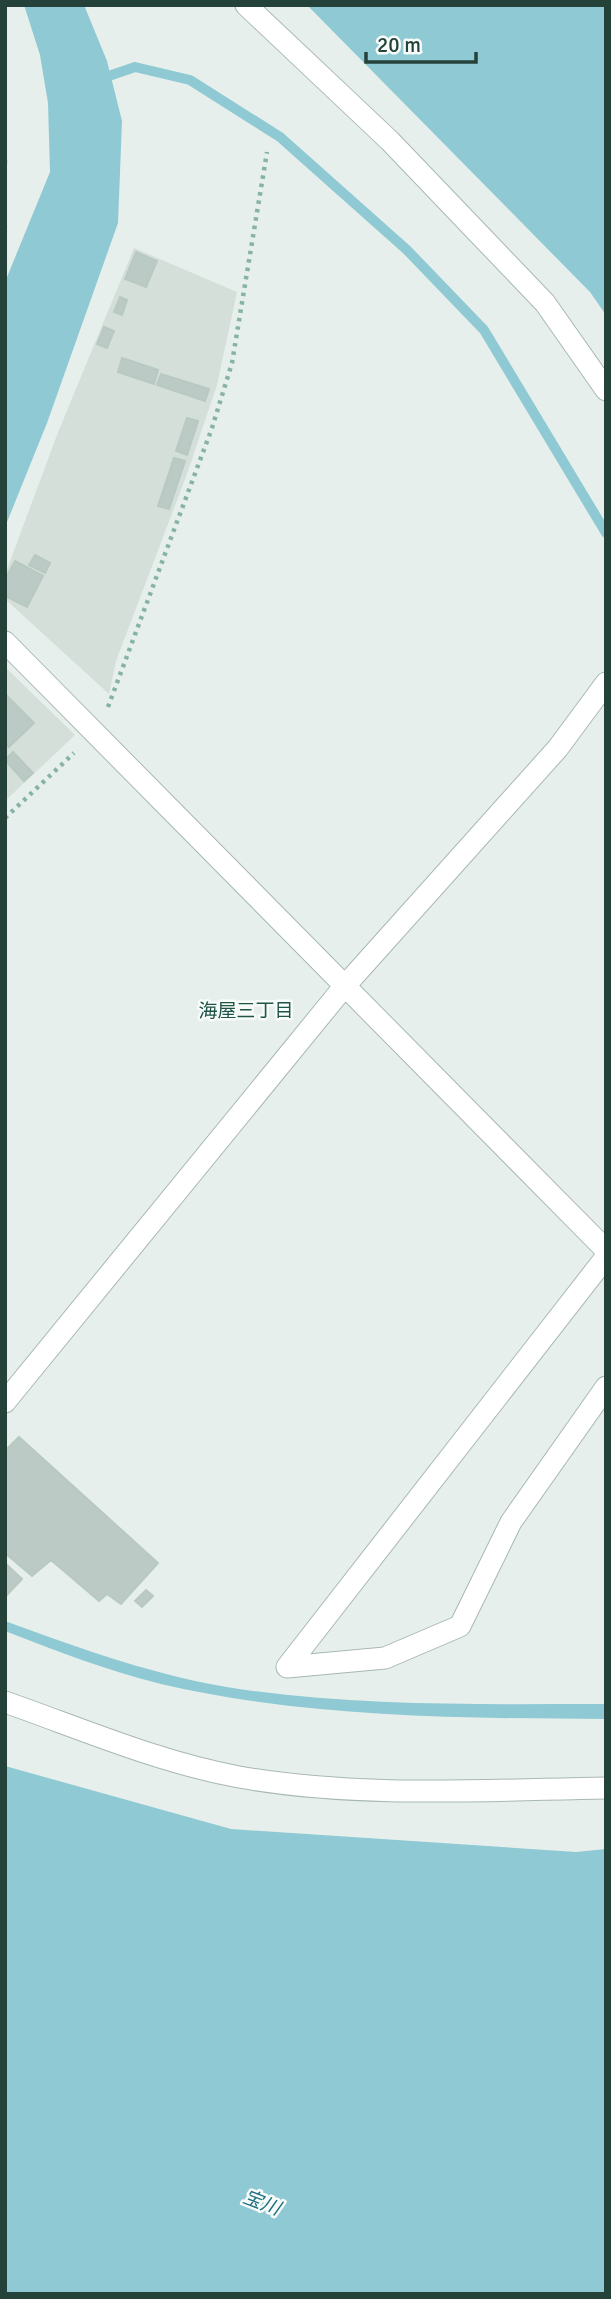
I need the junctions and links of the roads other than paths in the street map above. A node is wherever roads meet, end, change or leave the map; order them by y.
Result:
1 (246, 5) edge
2 (606, 390) edge
3 (5, 642) edge
4 (606, 683) edge
5 (343, 988) junction
6 (606, 1250) edge
7 (606, 1257) edge
8 (606, 1387) edge
9 (5, 1402) edge
10 (5, 1702) edge
11 (606, 1788) edge

1 - 2 street
3 - 5 street
4 - 5 street
5 - 6 street
5 - 9 street
7 - 8 street
10 - 11 street

